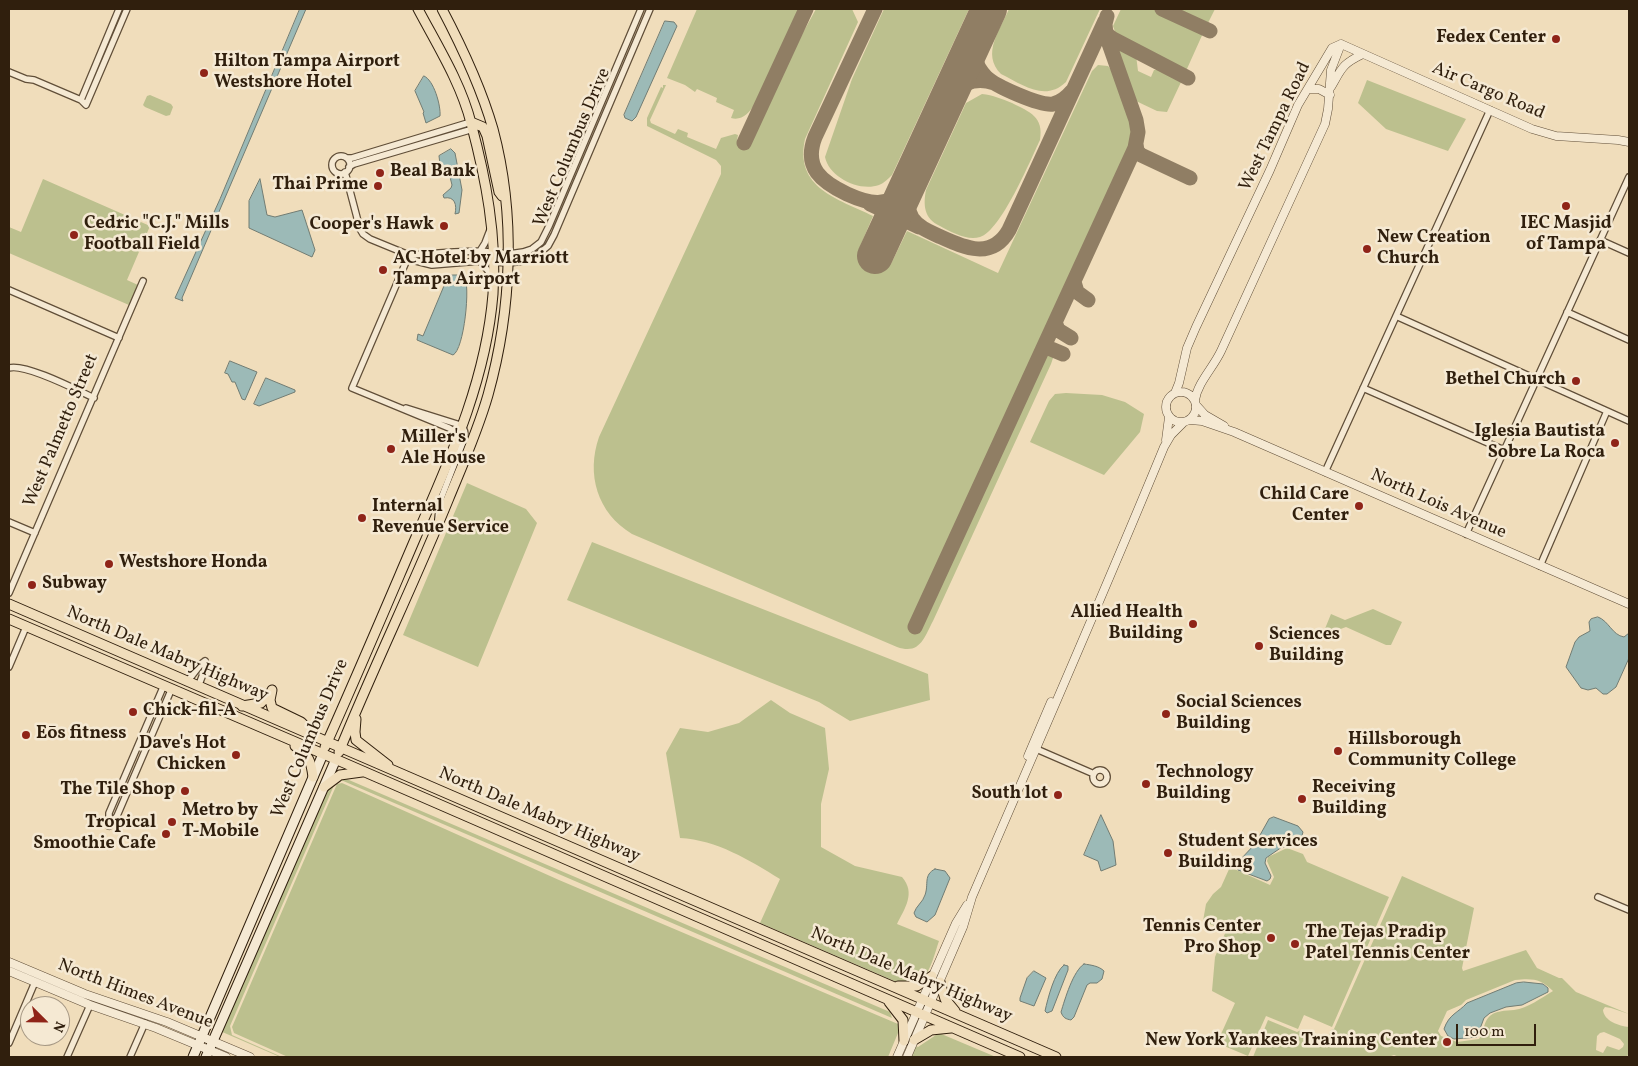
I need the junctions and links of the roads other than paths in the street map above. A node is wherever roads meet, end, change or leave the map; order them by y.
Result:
1 (119, 9) edge
2 (127, 9) edge
3 (418, 9) edge
4 (442, 9) edge
5 (641, 9) edge
6 (650, 9) edge
7 (1341, 44) junction
8 (1363, 54) junction
9 (96, 63) junction
10 (103, 65) junction
11 (9, 72) edge
12 (1308, 89) junction
13 (1330, 92) junction
14 (81, 100) junction
15 (1490, 110) junction
16 (472, 126) junction
17 (1629, 142) edge
18 (402, 143) junction
19 (410, 148) junction
20 (347, 158) junction
21 (347, 170) junction
22 (1629, 177) edge
23 (505, 203) junction
24 (491, 225) junction
25 (1600, 240) junction
26 (480, 251) junction
27 (494, 252) junction
28 (1629, 253) edge
29 (509, 254) junction
30 (409, 255) junction
31 (480, 261) junction
32 (494, 262) junction
33 (509, 263) junction
34 (493, 278) junction
35 (143, 281) dead end
36 (9, 290) edge
37 (1567, 312) junction
38 (1396, 316) junction
39 (119, 338) junction
40 (1629, 340) edge
41 (9, 368) edge
42 (1536, 380) junction
43 (1363, 388) junction
44 (1175, 393) junction
45 (94, 398) junction
46 (1195, 403) junction
47 (1606, 411) junction
48 (1169, 417) junction
49 (1186, 421) junction
50 (1629, 421) edge
51 (460, 430) junction
52 (1234, 432) junction
53 (1164, 447) junction
54 (1504, 450) junction
55 (1325, 472) junction
56 (9, 522) edge
57 (436, 530) junction
58 (35, 533) junction
59 (1466, 534) junction
60 (1540, 566) junction
61 (9, 593) edge
62 (9, 604) edge
63 (1629, 604) edge
64 (9, 619) edge
65 (48, 621) junction
66 (26, 627) junction
67 (109, 648) junction
68 (104, 659) junction
69 (9, 667) edge
70 (187, 682) junction
71 (164, 685) junction
72 (198, 687) junction
73 (242, 706) junction
74 (358, 709) junction
75 (276, 734) junction
76 (317, 738) junction
77 (327, 743) junction
78 (340, 748) junction
79 (1034, 749) junction
80 (323, 754) junction
81 (336, 759) junction
82 (364, 772) junction
83 (401, 774) junction
84 (1094, 774) dead end
85 (312, 777) junction
86 (324, 787) junction
87 (668, 890) junction
88 (263, 893) junction
89 (1598, 896) dead end
90 (972, 897) junction
91 (276, 898) junction
92 (663, 902) junction
93 (1629, 910) edge
94 (9, 962) edge
95 (9, 970) edge
96 (37, 974) junction
97 (932, 976) junction
98 (35, 982) junction
99 (940, 982) junction
100 (891, 985) junction
101 (85, 994) junction
102 (922, 999) junction
103 (887, 1000) junction
104 (932, 1002) junction
105 (90, 1005) junction
106 (916, 1012) junction
107 (959, 1014) junction
108 (925, 1016) junction
109 (145, 1023) junction
110 (953, 1028) junction
111 (914, 1040) junction
112 (200, 1041) junction
113 (904, 1041) junction
114 (9, 1043) edge
115 (210, 1050) edge
116 (67, 1057) edge
117 (130, 1057) edge
118 (193, 1057) edge
119 (226, 1057) edge
120 (250, 1057) edge
121 (897, 1057) edge
122 (907, 1057) edge
123 (1020, 1057) edge
124 (1056, 1057) edge

1 - 9 street
2 - 10 street
3 - 16 main road, West Columbus Drive
4 - 23 main road
5 - 29 street, West Columbus Drive
6 - 33 street, West Columbus Drive
7 - 8 street, Air Cargo Road
7 - 12 street, West Tampa Road
7 - 13 street, West Tampa Road
8 - 13 street
8 - 15 street, Air Cargo Road
9 - 10 street
9 - 14 street
10 - 14 street
11 - 14 street
12 - 13 street
12 - 44 street, West Tampa Road
13 - 46 street, West Tampa Road
15 - 17 street, Air Cargo Road
15 - 38 street
16 - 18 street
16 - 19 street
16 - 23 main road
16 - 24 main road, West Columbus Drive
18 - 19 street
18 - 20 street
19 - 21 street
20 - 21 street
20 - 21 street
21 - 30 street, West Columbus Drive
22 - 25 street
23 - 29 main road, West Columbus Drive
24 - 26 street
24 - 27 main road, West Columbus Drive
25 - 28 street
25 - 37 street
26 - 27 street, West Columbus Drive
26 - 30 street, West Columbus Drive
27 - 29 street, West Columbus Drive
27 - 32 main road, West Columbus Drive
29 - 33 main road, West Columbus Drive
30 - 31 street, West Columbus Drive
30 - 51 street
31 - 32 street, West Columbus Drive
31 - 34 street
32 - 33 street, West Columbus Drive
32 - 34 main road, West Columbus Drive
33 - 57 main road, West Columbus Drive
34 - 51 main road, West Columbus Drive
35 - 39 street, West Palmetto Street
36 - 39 street
37 - 40 street
37 - 42 street
38 - 42 street
38 - 43 street
39 - 45 street, West Palmetto Street
41 - 45 street
42 - 47 street
42 - 54 street
43 - 54 street
43 - 55 street
44 - 46 street
44 - 48 street
45 - 58 street, West Palmetto Street
46 - 49 street
46 - 52 street, North Lois Avenue
47 - 50 street
47 - 60 street
48 - 49 street
48 - 53 street
49 - 52 street, North Lois Avenue
49 - 53 street
51 - 57 street
51 - 77 main road, West Columbus Drive
52 - 55 street, North Lois Avenue
53 - 79 street
54 - 59 street
55 - 59 street, North Lois Avenue
56 - 58 street
57 - 74 main road, West Columbus Drive
58 - 61 street, West Palmetto Street
59 - 60 street, North Lois Avenue
60 - 63 street, North Lois Avenue
62 - 65 main road, North Dale Mabry Highway
64 - 66 main road, North Dale Mabry Highway
65 - 66 main road
65 - 67 main road, North Dale Mabry Highway
66 - 68 main road, North Dale Mabry Highway
66 - 69 street
67 - 68 main road
67 - 70 main road, North Dale Mabry Highway
68 - 71 main road, North Dale Mabry Highway
70 - 72 main road, North Dale Mabry Highway
70 - 72 street
71 - 71 street
71 - 72 main road
71 - 75 main road, North Dale Mabry Highway
72 - 73 main road, North Dale Mabry Highway
73 - 76 main road, North Dale Mabry Highway
73 - 76 main road
74 - 78 main road, West Columbus Drive
74 - 83 main road
75 - 80 main road, North Dale Mabry Highway
75 - 85 main road
76 - 77 main road, North Dale Mabry Highway
77 - 78 main road, North Dale Mabry Highway
77 - 80 main road, West Columbus Drive
78 - 81 main road, West Columbus Drive
78 - 83 main road, North Dale Mabry Highway
79 - 84 street
79 - 90 street
80 - 81 main road, North Dale Mabry Highway
80 - 85 main road, West Columbus Drive
81 - 82 main road, North Dale Mabry Highway
81 - 86 main road, West Columbus Drive
82 - 86 main road
82 - 92 main road, North Dale Mabry Highway
83 - 87 main road, North Dale Mabry Highway
85 - 88 main road, West Columbus Drive
86 - 91 main road, West Columbus Drive
87 - 92 main road
87 - 100 main road, North Dale Mabry Highway
88 - 91 main road
88 - 112 main road, West Columbus Drive
89 - 93 street
90 - 97 street
90 - 99 street
91 - 115 main road, West Columbus Drive
92 - 103 main road, North Dale Mabry Highway
94 - 96 street, North Himes Avenue
95 - 96 street
95 - 98 street, North Himes Avenue
96 - 101 street, North Himes Avenue
97 - 100 main road
97 - 102 street
98 - 101 street
98 - 105 street, North Himes Avenue
98 - 114 street
99 - 104 street
99 - 107 main road
100 - 102 main road, North Dale Mabry Highway
101 - 112 street, North Himes Avenue
102 - 104 main road, North Dale Mabry Highway
102 - 106 street
103 - 106 main road, North Dale Mabry Highway
103 - 113 main road
104 - 107 main road, North Dale Mabry Highway
104 - 108 street
105 - 109 street, North Himes Avenue
105 - 116 street
106 - 108 main road, North Dale Mabry Highway
106 - 113 street
107 - 124 main road, North Dale Mabry Highway
108 - 110 main road, North Dale Mabry Highway
108 - 111 street
109 - 112 street, North Himes Avenue
109 - 117 street
110 - 111 main road
110 - 123 main road, North Dale Mabry Highway
111 - 122 street
112 - 115 street, North Himes Avenue
112 - 118 main road, West Columbus Drive
113 - 121 street
115 - 119 street, North Himes Avenue
115 - 120 street, North Himes Avenue

